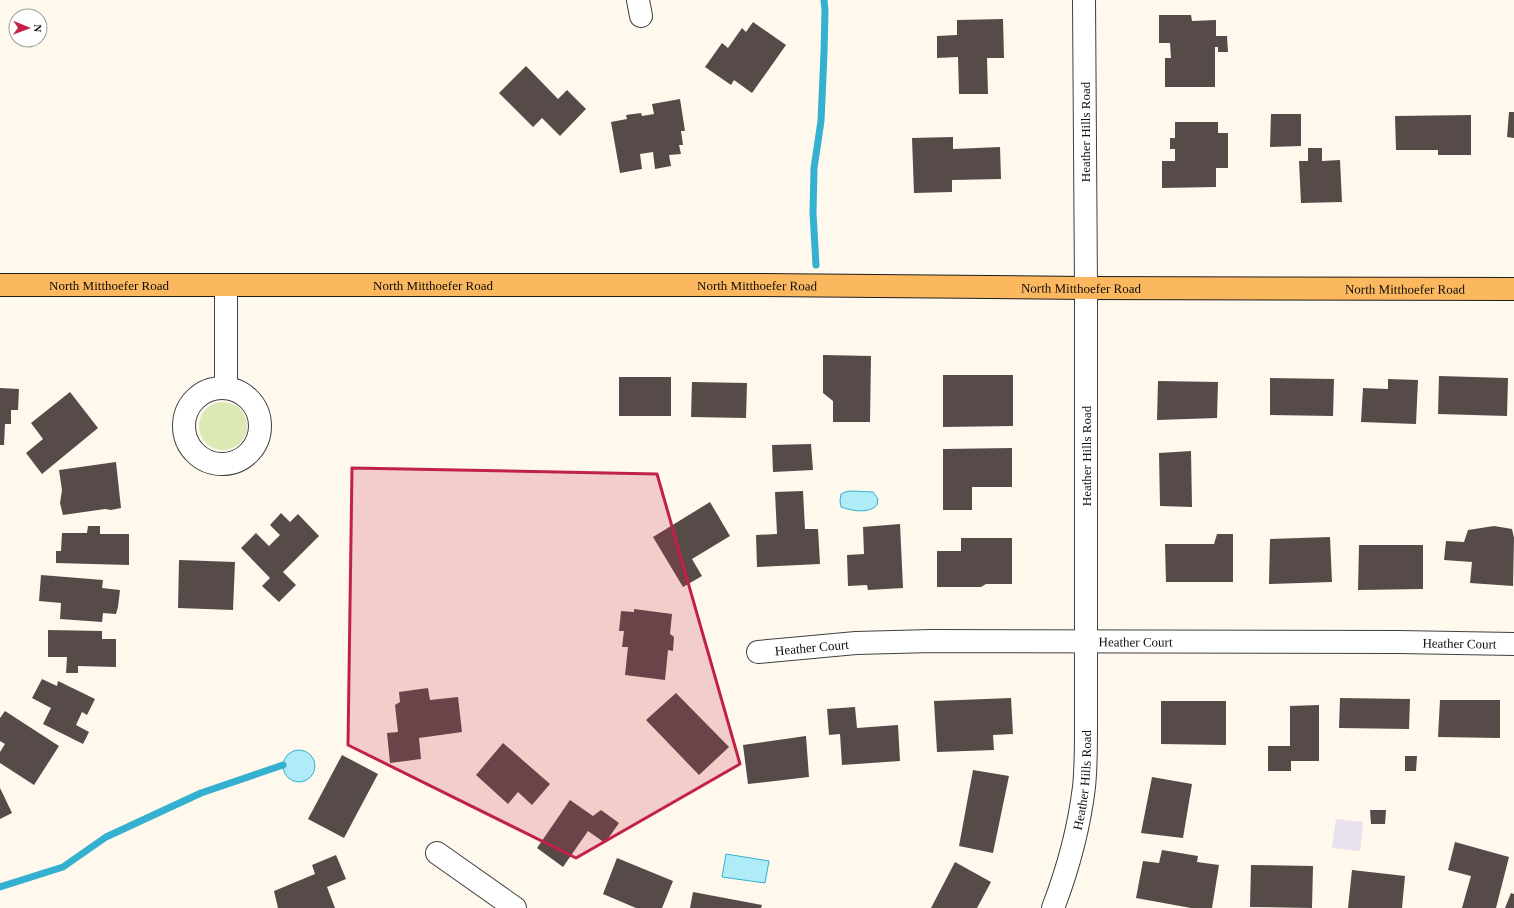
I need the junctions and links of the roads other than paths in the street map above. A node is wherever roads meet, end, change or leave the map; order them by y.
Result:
1 (1084, 0) edge
2 (0, 284) edge
3 (226, 285) junction
4 (1086, 288) junction
5 (1514, 290) edge
6 (226, 388) dead end
7 (1087, 641) junction
8 (1514, 644) edge
9 (758, 652) dead end
10 (437, 853) dead end
11 (515, 908) edge
12 (1053, 908) edge

1 - 4 street, Heather Hills Road
2 - 3 main road, North Mitthoefer Road
3 - 4 main road, North Mitthoefer Road
3 - 6 street
4 - 5 main road, North Mitthoefer Road
4 - 7 street, Heather Hills Road
7 - 8 street, Heather Court
7 - 9 street, Heather Court
7 - 12 street, Heather Hills Road
10 - 11 street

